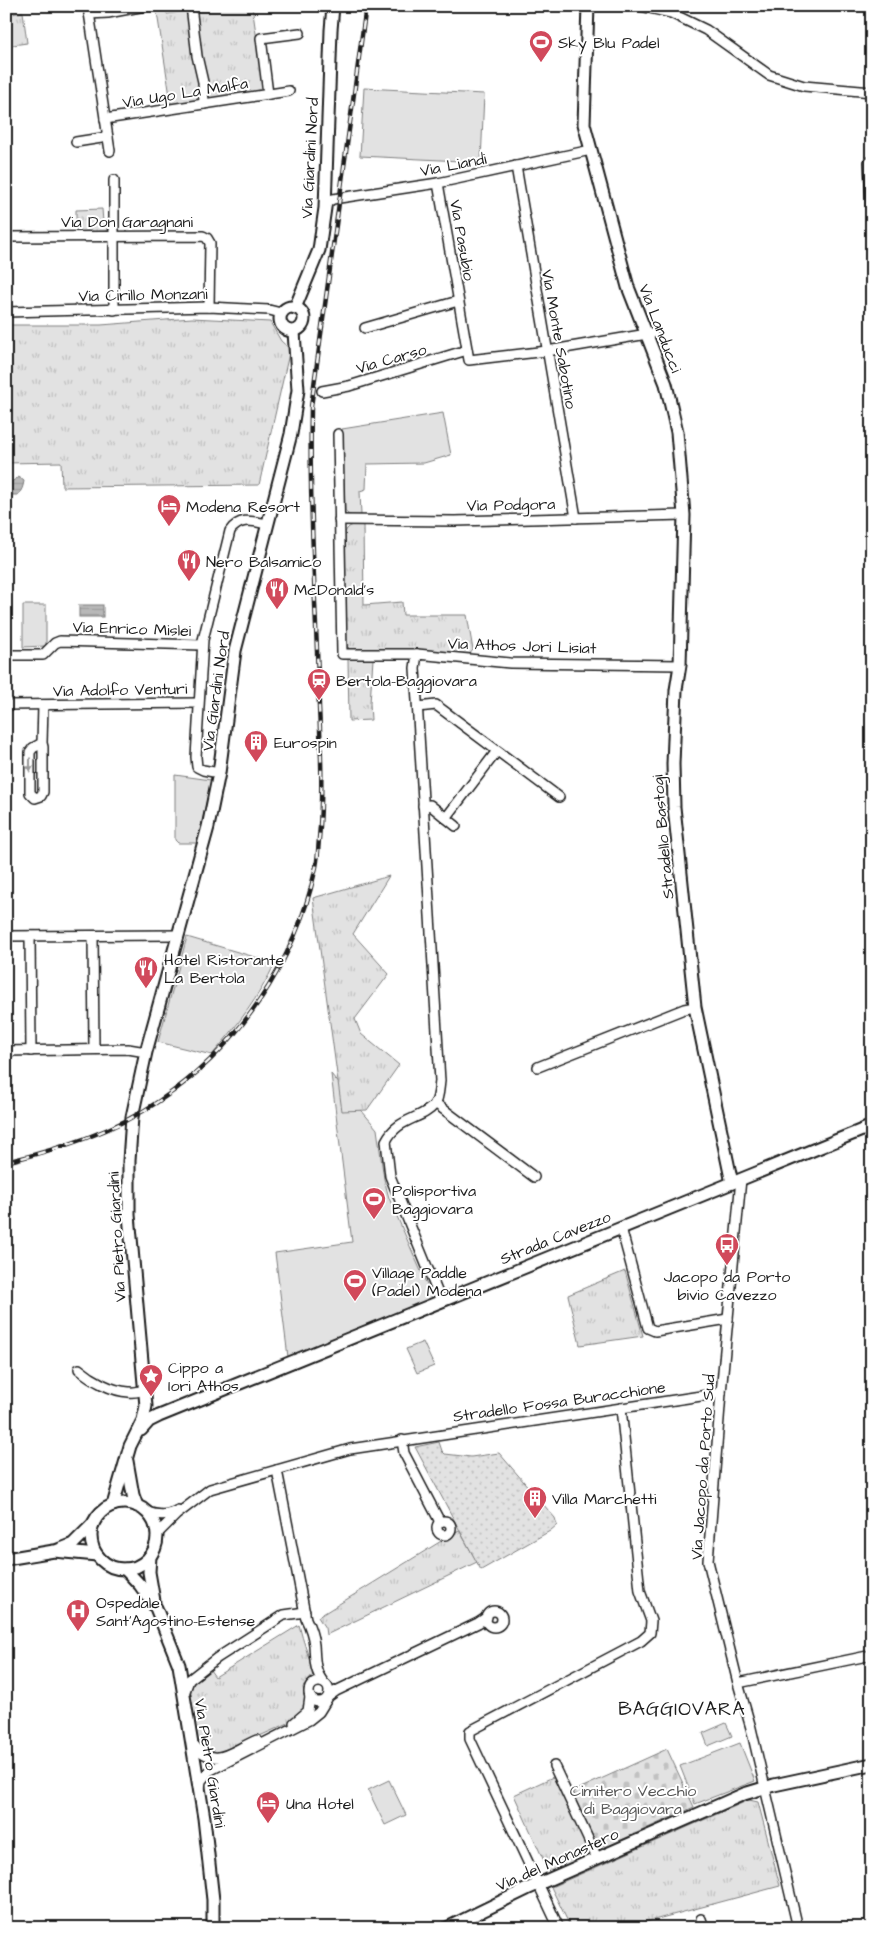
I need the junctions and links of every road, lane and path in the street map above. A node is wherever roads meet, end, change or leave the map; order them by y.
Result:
1 (191, 6) edge
2 (333, 6) edge
3 (588, 6) edge
4 (640, 6) edge
5 (140, 7) edge
6 (89, 10) edge
7 (300, 33) dead end
8 (289, 91) dead end
9 (872, 92) edge
10 (268, 94) junction
11 (204, 104) junction
12 (105, 119) junction
13 (108, 136) junction
14 (76, 142) dead end
15 (591, 150) junction
16 (110, 151) dead end
17 (869, 162) dead end
18 (516, 166) junction
19 (114, 180) dead end
20 (438, 183) junction
21 (325, 208) junction
22 (872, 220) edge
23 (6, 237) edge
24 (114, 237) junction
25 (458, 301) junction
26 (210, 307) junction
27 (296, 308) junction
28 (114, 310) junction
29 (6, 312) edge
30 (281, 313) junction
31 (365, 328) dead end
32 (294, 332) junction
33 (649, 334) junction
34 (547, 351) junction
35 (468, 355) junction
36 (322, 391) dead end
37 (338, 434) dead end
38 (684, 515) junction
39 (576, 518) junction
40 (340, 520) junction
41 (267, 524) junction
42 (202, 645) junction
43 (417, 654) junction
44 (6, 655) edge
45 (680, 665) junction
46 (198, 703) junction
47 (6, 705) edge
48 (43, 705) junction
49 (418, 707) junction
50 (42, 743) junction
51 (497, 751) junction
52 (219, 773) junction
53 (559, 797) dead end
54 (423, 806) junction
55 (446, 818) junction
56 (456, 826) dead end
57 (178, 935) junction
58 (6, 936) edge
59 (30, 936) junction
60 (93, 936) junction
61 (695, 1007) junction
62 (94, 1049) junction
63 (6, 1051) edge
64 (31, 1051) junction
65 (146, 1052) junction
66 (538, 1067) dead end
67 (435, 1103) junction
68 (872, 1126) edge
69 (534, 1178) dead end
70 (736, 1181) junction
71 (621, 1228) junction
72 (441, 1301) junction
73 (728, 1319) junction
74 (78, 1369) dead end
75 (145, 1390) junction
76 (721, 1392) junction
77 (621, 1408) junction
78 (166, 1413) junction
79 (135, 1436) junction
80 (402, 1440) junction
81 (127, 1458) junction
82 (277, 1470) junction
83 (192, 1502) junction
84 (113, 1505) junction
85 (142, 1509) junction
86 (440, 1522) dead end
87 (92, 1525) junction
88 (157, 1534) junction
89 (54, 1552) junction
90 (97, 1555) junction
91 (150, 1556) junction
92 (6, 1559) edge
93 (125, 1569) junction
94 (156, 1608) junction
95 (306, 1615) junction
96 (488, 1620) dead end
97 (872, 1655) edge
98 (317, 1674) junction
99 (738, 1683) junction
100 (313, 1684) junction
101 (325, 1684) junction
102 (342, 1688) junction
103 (184, 1695) junction
104 (310, 1697) junction
105 (328, 1697) junction
106 (192, 1743) junction
107 (872, 1764) edge
108 (554, 1766) dead end
109 (200, 1788) junction
110 (765, 1788) junction
111 (597, 1858) junction
112 (539, 1884) junction
113 (214, 1928) edge
114 (447, 1928) edge
115 (559, 1928) edge
116 (798, 1928) edge

1 - 11 street
2 - 21 main road, Via Giardini Nord
3 - 15 main road, Via Landucci
4 - 9 street
5 - 6 street
6 - 12 street
7 - 10 street, Via Ugo La Malfa
8 - 10 street, Via Ugo La Malfa
10 - 11 street, Via Ugo La Malfa
11 - 12 street, Via Ugo La Malfa
12 - 13 street
13 - 14 street
13 - 16 street
15 - 18 street, Via Liandi
15 - 33 main road, Via Landucci
17 - 22 street
18 - 20 street, Via Liandi
18 - 34 street, Via Monte Sabotino
19 - 24 street
20 - 21 street, Via Liandi
20 - 25 street, Via Pasubio
21 - 27 main road, Via Giardini Nord
23 - 24 street, Via Don Garagnani
24 - 26 street, Via Don Garagnani
24 - 28 street
25 - 31 street, Via Pasubio
25 - 35 street, Via Pasubio
26 - 28 street, Via Cirillo Monzani
26 - 30 street, Via Cirillo Monzani
27 - 30 main road
27 - 32 main road, Via Giardini Nord
28 - 29 street, Via Cirillo Monzani
30 - 32 main road
32 - 41 main road, Via Giardini Nord
33 - 34 street, Via Carso
33 - 38 main road, Via Landucci
34 - 35 street, Via Carso
34 - 39 street, Via Monte Sabotino
35 - 36 street, Via Carso
37 - 40 street
38 - 39 street, Via Podgora
38 - 45 main road, Via Landucci
39 - 40 street, Via Podgora
40 - 43 street, Via Athos Jori Lisiat
41 - 42 street
41 - 52 main road, Via Giardini Nord
42 - 44 street, Via Enrico Mislei
42 - 46 street
43 - 45 street, Via Athos Jori Lisiat
43 - 49 street
45 - 61 main road, Stradello Bastogi
46 - 48 street, Via Adolfo Venturi
46 - 52 street
47 - 48 street, Via Adolfo Venturi
48 - 50 street, Via Adolfo Venturi
49 - 51 street
49 - 54 street
50 -> 50 street, Via Adolfo Venturi
51 - 53 street
51 - 55 street
52 - 57 main road, Via Giardini Nord
54 - 55 street
54 - 67 street
55 - 56 street
57 - 60 street
57 - 65 main road, Via Giardini Nord
58 - 59 street
59 - 60 street
59 - 64 street
60 - 62 street
61 - 66 street
61 - 70 main road, Stradello Bastogi
62 - 64 street
62 - 65 street
63 - 64 street
65 - 75 main road, Via Pietro Giardini
67 - 69 street
67 - 72 street
68 - 70 main road, Strada Cavezzo
70 - 71 main road, Strada Cavezzo
70 - 73 street, Via Jacopo da Porto Sud
71 - 72 main road, Strada Cavezzo
71 - 73 street
72 - 78 main road, Strada Cavezzo
73 - 76 street, Via Jacopo da Porto Sud
74 - 75 street
75 - 78 main road
75 - 79 main road, Via Pietro Giardini
76 - 77 street, Stradello Fossa Buracchione
76 - 99 street, Via Jacopo da Porto Sud
77 - 80 street, Stradello Fossa Buracchione
77 - 112 street
78 - 79 main road, Strada Cavezzo
79 - 81 main road, Via Pietro Giardini
80 - 82 street, Stradello Fossa Buracchione
80 - 86 street
81 - 84 main road, Via Pietro Giardini
81 - 85 main road, Via Pietro Giardini
82 - 83 street, Stradello Fossa Buracchione
82 - 95 street
83 - 85 street
83 - 88 street
84 - 85 main road
84 - 87 main road
85 - 88 main road, Via Pietro Giardini
87 - 89 main road
87 - 90 main road
88 - 91 main road, Via Pietro Giardini
89 - 90 main road
89 - 92 main road
90 - 93 main road, Via Pietro Giardini
91 - 93 main road
91 - 94 main road, Via Pietro Giardini
93 - 94 main road, Via Pietro Giardini
94 - 103 main road, Via Pietro Giardini
95 - 98 street
95 - 103 street
96 - 102 street
97 - 99 street
98 - 100 street
98 - 101 street
99 - 110 street, Via Jacopo da Porto Sud
100 - 101 street
100 - 104 street
101 - 102 street
101 - 105 street
102 - 105 street
103 - 106 main road, Via Pietro Giardini
104 - 105 street
104 - 106 street
105 - 109 street
106 - 109 main road, Via Pietro Giardini
107 - 110 main road, Via del Monastero
108 - 111 street
109 - 113 main road, Via Pietro Giardini
110 - 111 main road, Via del Monastero
110 - 116 street, Via Jacopo da Porto Sud
111 - 112 main road, Via del Monastero
112 - 114 main road, Via del Monastero
112 - 115 street

